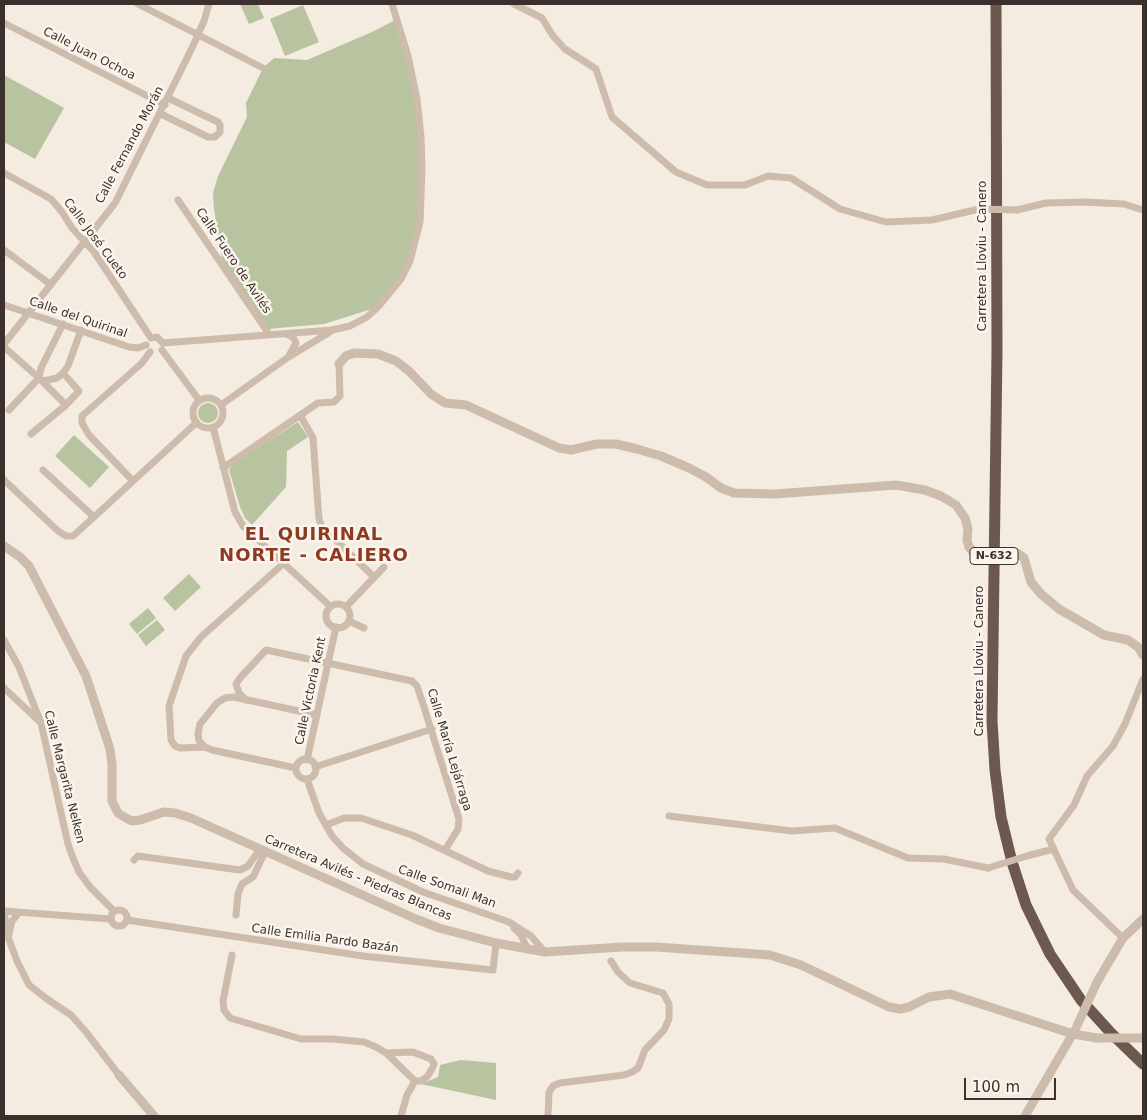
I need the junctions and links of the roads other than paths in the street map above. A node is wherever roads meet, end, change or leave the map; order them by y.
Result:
1 (138, 4) edge
2 (209, 4) edge
3 (392, 4) edge
4 (514, 4) edge
5 (996, 4) edge
6 (4, 23) edge
7 (198, 35) junction
8 (263, 68) dead end
9 (166, 101) junction
10 (160, 114) junction
11 (4, 173) edge
12 (178, 200) dead end
13 (1143, 210) edge
14 (84, 241) junction
15 (4, 250) edge
16 (50, 284) junction
17 (4, 305) edge
18 (28, 313) junction
19 (62, 324) junction
20 (81, 330) junction
21 (332, 330) junction
22 (269, 334) junction
23 (286, 334) junction
24 (151, 338) junction
25 (4, 345) edge
26 (162, 347) junction
27 (148, 349) junction
28 (287, 358) junction
29 (339, 364) joint
30 (63, 373) junction
31 (41, 379) junction
32 (199, 400) junction
33 (66, 405) junction
34 (222, 405) junction
35 (9, 410) dead end
36 (300, 415) junction
37 (196, 423) junction
38 (213, 427) junction
39 (32, 434) dead end
40 (223, 468) junction
41 (43, 470) dead end
42 (4, 480) edge
43 (133, 481) junction
44 (94, 517) junction
45 (6, 549) edge
46 (284, 563) junction
47 (384, 567) dead end
48 (374, 577) junction
49 (330, 606) junction
50 (346, 607) junction
51 (349, 621) junction
52 (336, 628) junction
53 (364, 628) dead end
54 (4, 640) edge
55 (1143, 655) edge
56 (328, 663) junction
57 (1143, 680) edge
58 (4, 688) edge
59 (30, 692) junction
60 (15, 699) junction
61 (246, 700) junction
62 (317, 715) junction
63 (41, 723) junction
64 (432, 729) junction
65 (205, 747) junction
66 (307, 760) junction
67 (315, 767) junction
68 (296, 768) junction
69 (307, 779) junction
70 (670, 816) dead end
71 (326, 825) junction
72 (1054, 849) junction
73 (263, 850) junction
74 (445, 850) junction
75 (134, 860) dead end
76 (505, 875) dead end
77 (114, 911) junction
78 (4, 912) edge
79 (19, 913) junction
80 (236, 915) dead end
81 (110, 919) junction
82 (1143, 919) edge
83 (127, 920) junction
84 (526, 935) junction
85 (8, 937) junction
86 (1123, 938) junction
87 (496, 943) junction
88 (510, 946) junction
89 (528, 950) junction
90 (545, 952) junction
91 (232, 955) dead end
92 (611, 961) dead end
93 (1075, 1030) junction
94 (1143, 1038) edge
95 (386, 1053) junction
96 (1143, 1064) edge
97 (119, 1075) joint
98 (415, 1081) junction
99 (154, 1116) edge
100 (401, 1116) edge
101 (548, 1116) edge
102 (1025, 1116) edge

1 - 7 street
2 - 7 street, Calle Fernando Morán
3 - 21 street, Calle Fuero de Avilés
4 - 13 street, bridge
5 - 96 highway, Carretera Lloviu - Canero / N-632
6 - 9 street, Calle Juan Ochoa
7 - 8 street
7 - 9 street, Calle Fernando Morán
9 - 10 street, Calle Fernando Morán
9 - 10 street, Calle Juan Ochoa
10 - 14 street, Calle Fernando Morán
11 - 14 street, Calle José Cueto
12 - 22 street, Calle Fuero de Avilés
14 - 16 street, Calle Fernando Morán
14 - 24 street, Calle José Cueto
15 - 16 street
16 - 18 street, Calle Fernando Morán
17 - 18 street, Calle del Quirinal
18 - 19 street, Calle del Quirinal
18 - 25 street, Calle Fernando Morán
19 - 20 street, Calle del Quirinal
19 - 31 street
20 - 27 street, Calle del Quirinal
20 - 30 street
21 - 23 street, Calle Fuero de Avilés
21 - 28 street
22 - 23 street, Calle Fuero de Avilés
22 - 26 street, Calle Fuero de Avilés
23 - 28 street
24 - 26 street
24 - 27 street
25 - 31 street
26 - 27 street, Calle del Quirinal
26 - 32 street
27 - 43 street
28 - 34 street
29 - 36 street
29 - 55 street, bridge
30 - 31 street
30 - 33 street
31 - 33 street
31 - 35 street
32 - 34 street
32 - 37 street
33 - 39 street
34 - 38 street
36 - 40 street
36 - 48 street
37 - 38 street
37 - 43 street
38 - 40 street
40 - 46 street
41 - 44 street
42 - 44 street
43 - 44 street
45 - 73 street, Carretera Avilés - Piedras Blancas
46 - 49 street
46 - 65 street
47 - 48 street
48 - 50 street
49 - 50 street
49 - 52 street
50 - 51 street
51 - 52 street
51 - 53 street
52 - 56 street, Calle Victoria Kent
54 - 59 street, Calle Margarita Nelken
56 - 61 street
56 - 62 street, Calle Victoria Kent
56 - 64 street, Calle María Lejárraga
57 - 72 street
58 - 60 street
59 - 60 street
59 - 63 street, Calle Margarita Nelken
60 - 63 street
61 - 62 street
61 - 65 street
62 - 66 street, Calle Victoria Kent
63 - 77 street, Calle Margarita Nelken
64 - 67 street
64 - 74 street, Calle María Lejárraga
65 - 68 street
66 - 67 street
66 - 68 street
67 - 69 street
68 - 69 street
69 - 71 street, Calle Somali Man
70 - 72 street, bridge
71 - 74 street
71 - 84 street, Calle Somali Man
72 - 86 street
73 - 75 street
73 - 80 street
73 - 87 street, Carretera Avilés - Piedras Blancas
74 - 76 street
77 - 81 street
77 - 83 street
78 - 79 street
78 - 85 street
79 - 81 street
79 - 85 street
81 - 83 street
82 - 86 street
83 - 87 street, Calle Emilia Pardo Bazán
84 - 88 street
84 - 89 street
84 - 90 street, Calle Somali Man
85 - 97 street
86 - 93 street, bridge
87 - 88 street, Carretera Avilés - Piedras Blancas
88 - 89 street, Carretera Avilés - Piedras Blancas
89 - 90 street, Carretera Avilés - Piedras Blancas
90 - 93 street, Carretera Avilés - Piedras Blancas
91 - 95 street
92 - 101 street
93 - 94 street, Carretera Avilés - Piedras Blancas, bridge
93 - 102 street
95 - 98 street
95 - 98 street
97 - 99 street
98 - 100 street

